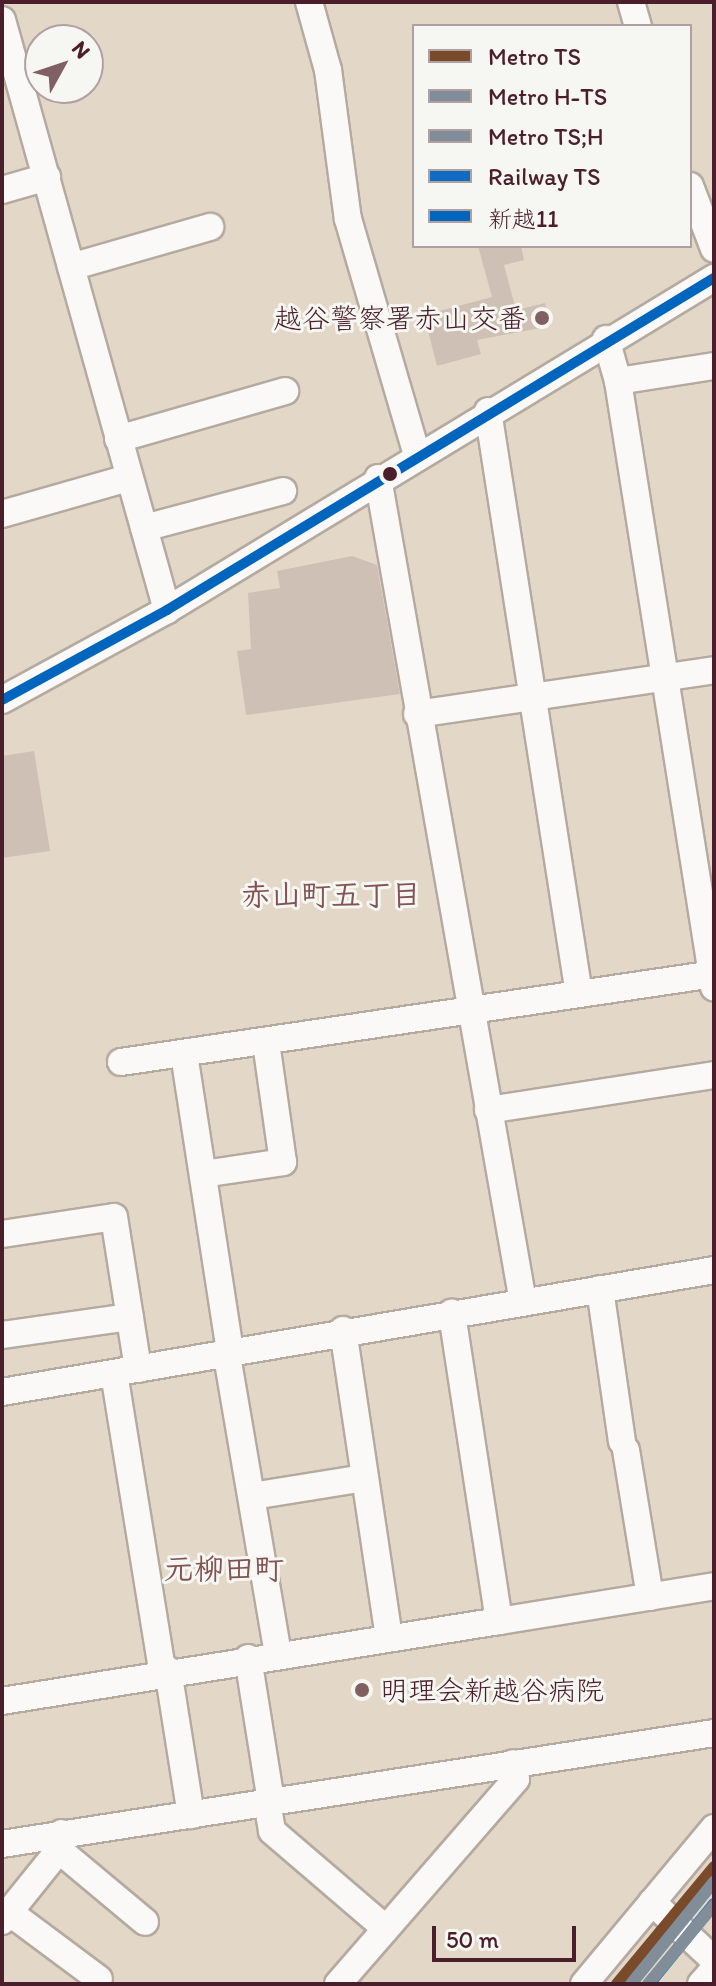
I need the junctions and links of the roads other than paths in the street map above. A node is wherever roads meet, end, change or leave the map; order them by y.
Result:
1 (309, 2) edge
2 (631, 2) edge
3 (2, 20) edge
4 (637, 24) edge
5 (47, 177) junction
6 (2, 190) edge
7 (692, 191) edge
8 (210, 227) dead end
9 (714, 249) edge
10 (71, 267) junction
11 (714, 278) edge
12 (606, 339) junction
13 (714, 366) edge
14 (618, 381) junction
15 (285, 391) dead end
16 (488, 411) junction
17 (118, 439) junction
18 (417, 455) junction
19 (128, 478) junction
20 (378, 478) junction
21 (283, 491) dead end
22 (2, 514) edge
23 (144, 528) junction
24 (167, 610) junction
25 (714, 670) edge
26 (665, 678) junction
27 (535, 697) junction
28 (2, 700) edge
29 (417, 714) junction
30 (713, 978) edge
31 (579, 994) junction
32 (469, 1013) junction
33 (266, 1043) junction
34 (184, 1054) junction
35 (121, 1062) dead end
36 (714, 1075) edge
37 (488, 1110) junction
38 (203, 1174) junction
39 (2, 1234) edge
40 (714, 1270) edge
41 (600, 1289) junction
42 (523, 1302) junction
43 (452, 1313) junction
44 (130, 1317) junction
45 (343, 1330) junction
46 (2, 1335) edge
47 (228, 1350) junction
48 (126, 1371) junction
49 (2, 1392) edge
50 (365, 1478) junction
51 (252, 1496) junction
52 (714, 1586) edge
53 (650, 1597) junction
54 (499, 1621) junction
55 (389, 1637) junction
56 (278, 1654) junction
57 (248, 1658) junction
58 (165, 1670) junction
59 (2, 1701) edge
60 (714, 1733) edge
61 (513, 1763) junction
62 (269, 1802) junction
63 (191, 1815) junction
64 (714, 1828) edge
65 (60, 1842) junction
66 (2, 1844) edge
67 (652, 1902) junction
68 (6, 1917) edge
69 (145, 1922) dead end
70 (384, 1927) junction
71 (714, 1960) edge
72 (714, 1969) edge
73 (99, 1979) dead end
74 (338, 1984) edge
75 (584, 1984) edge
76 (701, 1984) edge

1 - 18 street
2 - 4 street
3 - 5 street
5 - 6 street
5 - 10 street
7 - 9 street
8 - 10 street
10 - 17 street
11 - 12 street
12 - 14 street
12 - 16 street
13 - 14 street
14 - 26 street
15 - 17 street
16 - 18 street
16 - 27 street
17 - 19 street
18 - 20 street
19 - 22 street
19 - 23 street
20 - 24 street
20 - 29 street
21 - 23 street
23 - 24 street
24 - 28 street
25 - 26 street
26 - 27 street
26 - 30 street
27 - 29 street
27 - 31 street
29 - 32 street
30 - 31 street
31 - 32 street
32 - 33 street
32 - 37 street
33 - 34 street
33 - 38 street
34 - 35 street
34 - 38 street
36 - 37 street
37 - 42 street
38 - 47 street
39 - 44 street
40 - 41 street
41 - 42 street
41 - 53 street
42 - 43 street
43 - 45 street
43 - 54 street
44 - 46 street
44 - 48 street
45 - 47 street
45 - 50 street
47 - 48 street
47 - 51 street
48 - 49 street
48 - 58 street
50 - 51 street
50 - 55 street
51 - 56 street
52 - 53 street
53 - 54 street
54 - 55 street
55 - 56 street
56 - 57 street
57 - 58 street
57 - 62 street
58 - 59 street
58 - 63 street
60 - 61 street
61 - 62 street
61 - 70 street
62 - 63 street
62 - 70 street
63 - 65 street
64 - 67 street
65 - 66 street
65 - 68 street
65 - 69 street
67 - 71 street
67 - 75 street
68 - 73 street
70 - 74 street
72 - 76 street

